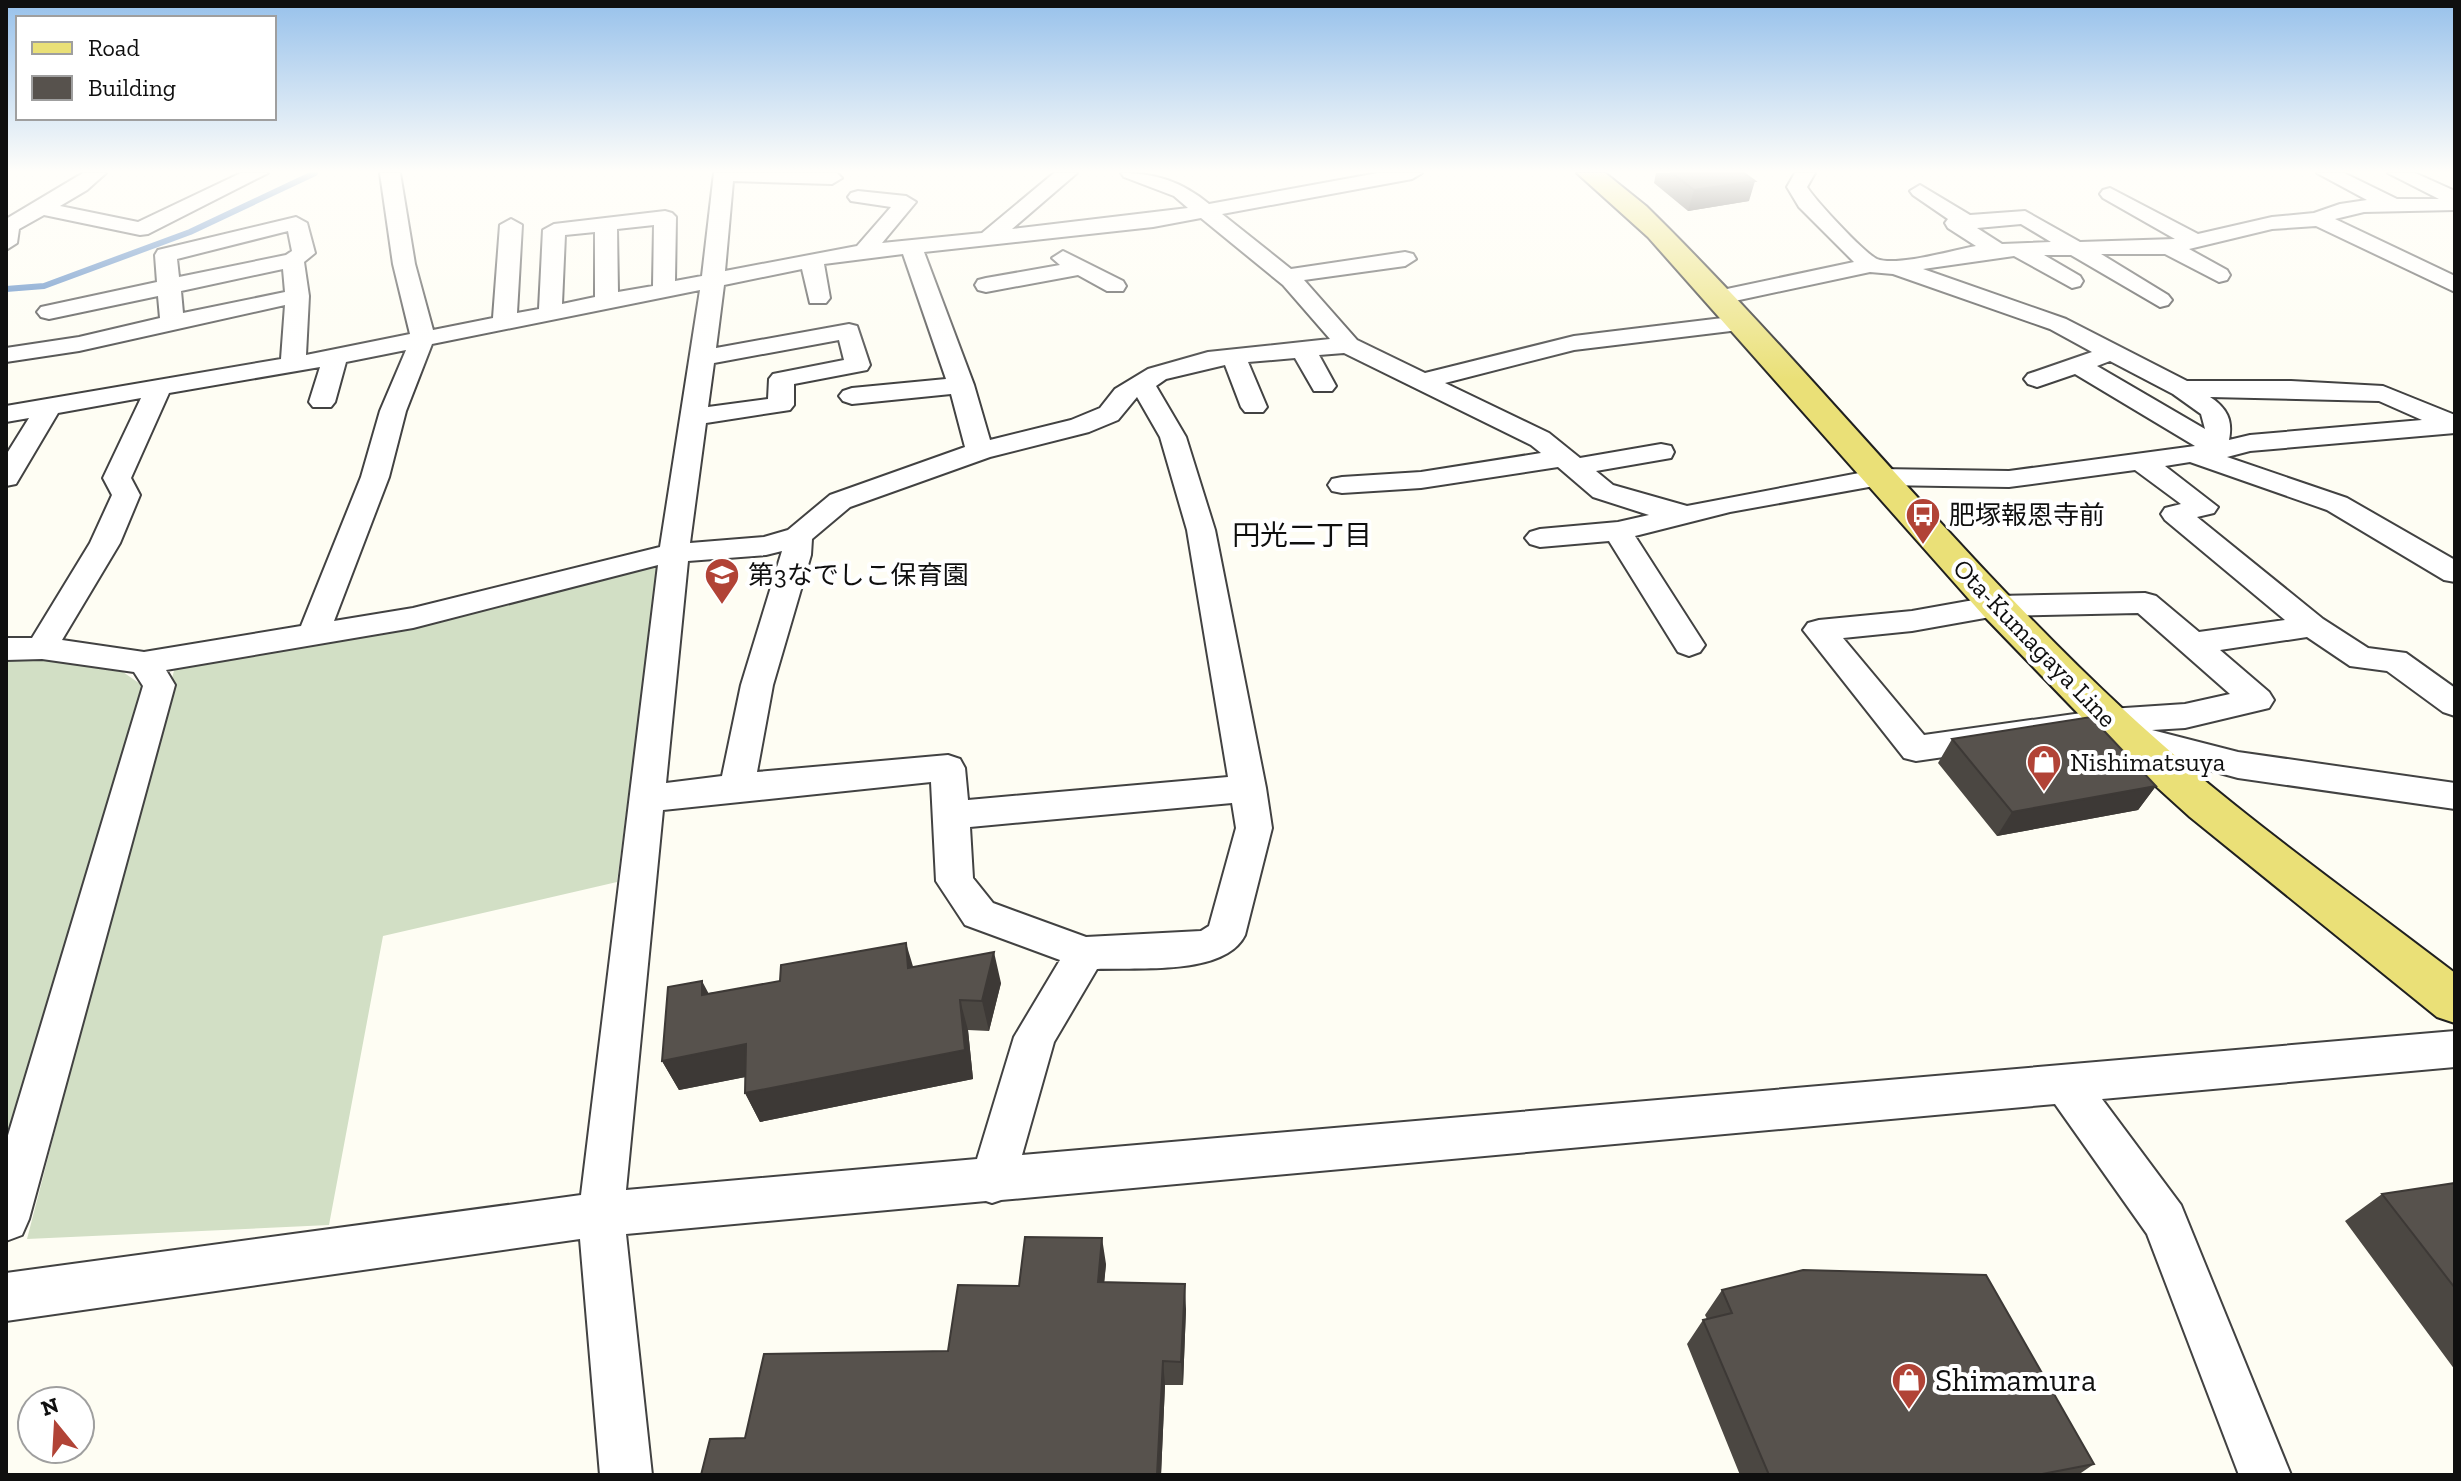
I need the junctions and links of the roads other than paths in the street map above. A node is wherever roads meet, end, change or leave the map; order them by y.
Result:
1 (218, 242) edge
2 (301, 242) edge
3 (401, 242) edge
4 (510, 242) edge
5 (553, 242) edge
6 (606, 242) edge
7 (665, 242) edge
8 (717, 242) edge
9 (872, 242) edge
10 (953, 242) edge
11 (1050, 242) edge
12 (1242, 242) edge
13 (1665, 242) edge
14 (1846, 242) edge
15 (1992, 242) edge
16 (2063, 242) edge
17 (2186, 242) edge
18 (2367, 242) edge
19 (2069, 246) junction
20 (911, 247) junction
21 (2169, 247) junction
22 (2007, 250) junction
23 (863, 252) junction
24 (1405, 259) dead end
25 (293, 260) junction
26 (812, 261) junction
27 (1870, 265) junction
28 (1895, 267) junction
29 (1082, 268) junction
30 (2219, 275) dead end
31 (1286, 276) junction
32 (713, 281) junction
33 (2072, 281) dead end
34 (171, 285) junction
35 (986, 285) dead end
36 (2455, 285) edge
37 (1115, 286) dead end
38 (664, 290) junction
39 (297, 296) junction
40 (818, 298) dead end
41 (2160, 300) dead end
42 (607, 302) junction
43 (1727, 311) junction
44 (49, 312) dead end
45 (550, 313) junction
46 (172, 322) junction
47 (505, 322) junction
48 (423, 338) junction
49 (1348, 345) junction
50 (1303, 349) junction
51 (2112, 354) junction
52 (6, 355) edge
53 (335, 357) junction
54 (1234, 357) junction
55 (700, 358) junction
56 (293, 365) junction
57 (2077, 365) junction
58 (2037, 379) dead end
59 (1419, 382) junction
60 (1142, 384) junction
61 (961, 385) junction
62 (1323, 386) dead end
63 (2182, 389) junction
64 (158, 390) junction
65 (852, 396) dead end
66 (322, 402) dead end
67 (48, 407) junction
68 (1254, 407) dead end
69 (6, 414) edge
70 (694, 417) junction
71 (2455, 424) edge
72 (2222, 450) junction
73 (980, 451) junction
74 (1661, 452) dead end
75 (2193, 454) junction
76 (2140, 461) junction
77 (1570, 462) junction
78 (1880, 477) junction
79 (6, 478) edge
80 (1342, 485) dead end
81 (1690, 514) junction
82 (1618, 531) junction
83 (798, 536) junction
84 (1540, 538) dead end
85 (674, 553) junction
86 (2455, 573) edge
87 (1996, 606) junction
88 (2312, 626) junction
89 (314, 633) junction
90 (2192, 644) junction
91 (1689, 645) dead end
92 (42, 648) junction
93 (6, 649) edge
94 (144, 663) junction
95 (2455, 704) edge
96 (2118, 728) junction
97 (737, 787) junction
98 (1248, 788) junction
99 (2455, 796) edge
100 (646, 799) junction
101 (949, 815) junction
102 (1086, 953) junction
103 (2455, 1002) edge
104 (2455, 1049) edge
105 (2066, 1084) junction
106 (992, 1182) junction
107 (601, 1214) junction
108 (6, 1219) edge
109 (6, 1297) edge
110 (626, 1475) edge
111 (2265, 1475) edge

1 - 34 street
2 - 25 street
3 - 48 street
4 - 47 street
5 - 45 street
6 - 42 street
7 - 38 street
8 - 32 street
9 - 23 street
10 - 20 street
11 - 29 street
12 - 31 street
13 - 43 main road, Ota-Kumagaya Line
14 - 27 street
15 - 22 street
16 - 19 street
17 - 21 street
18 - 36 street
19 - 21 street
19 - 22 street
19 - 41 street
20 - 23 street
20 - 61 street
21 - 30 street
22 - 28 street
22 - 33 street
23 - 26 street
24 - 31 street
25 - 34 street
25 - 39 street
26 - 32 street
26 - 40 street
27 - 28 street
27 - 43 street
28 - 51 street
29 - 35 street
29 - 37 street
31 - 49 street
32 - 38 street
32 - 55 street
34 - 44 street
34 - 46 street
38 - 42 street
39 - 46 street
39 - 56 street
42 - 45 street
43 - 59 street
43 - 78 main road, Ota-Kumagaya Line
45 - 47 street
46 - 52 street
47 - 48 street
48 - 53 street
48 - 89 street
49 - 50 street
49 - 59 street
50 - 54 street
50 - 62 street
51 - 57 street
51 - 63 street
53 - 56 street
53 - 66 street
54 - 60 street
54 - 68 street
55 - 70 street
55 - 70 street
56 - 64 street
57 - 58 street
57 - 72 street
59 - 77 street
60 - 73 street
60 - 98 street
61 - 65 street
61 - 73 street
63 - 71 street
63 - 72 street
64 - 67 street
64 - 92 street
67 - 69 street
67 - 79 street
70 - 85 street
71 - 72 street
72 - 75 street
73 - 83 street
74 - 77 street
75 - 76 street
75 - 86 street
76 - 78 street
76 - 88 street
77 - 80 street
77 - 81 street
78 - 81 street
78 - 87 main road, Ota-Kumagaya Line
81 - 82 street
82 - 84 street
82 - 91 street
83 - 85 street
83 - 97 street
85 - 89 street
85 - 100 street
87 - 90 street
87 - 96 main road, Ota-Kumagaya Line
87 - 96 street
88 - 90 street
88 - 95 street
89 - 94 street
90 - 96 street
92 - 93 street
92 - 94 street
94 - 108 street
96 - 99 street
96 - 103 main road, Ota-Kumagaya Line
97 - 100 street
97 - 101 street
98 - 101 street
98 - 102 street
100 - 107 street
101 - 102 street
102 - 106 street
104 - 105 street
105 - 106 street
105 - 111 street
106 - 107 street
107 - 109 street
107 - 110 street

